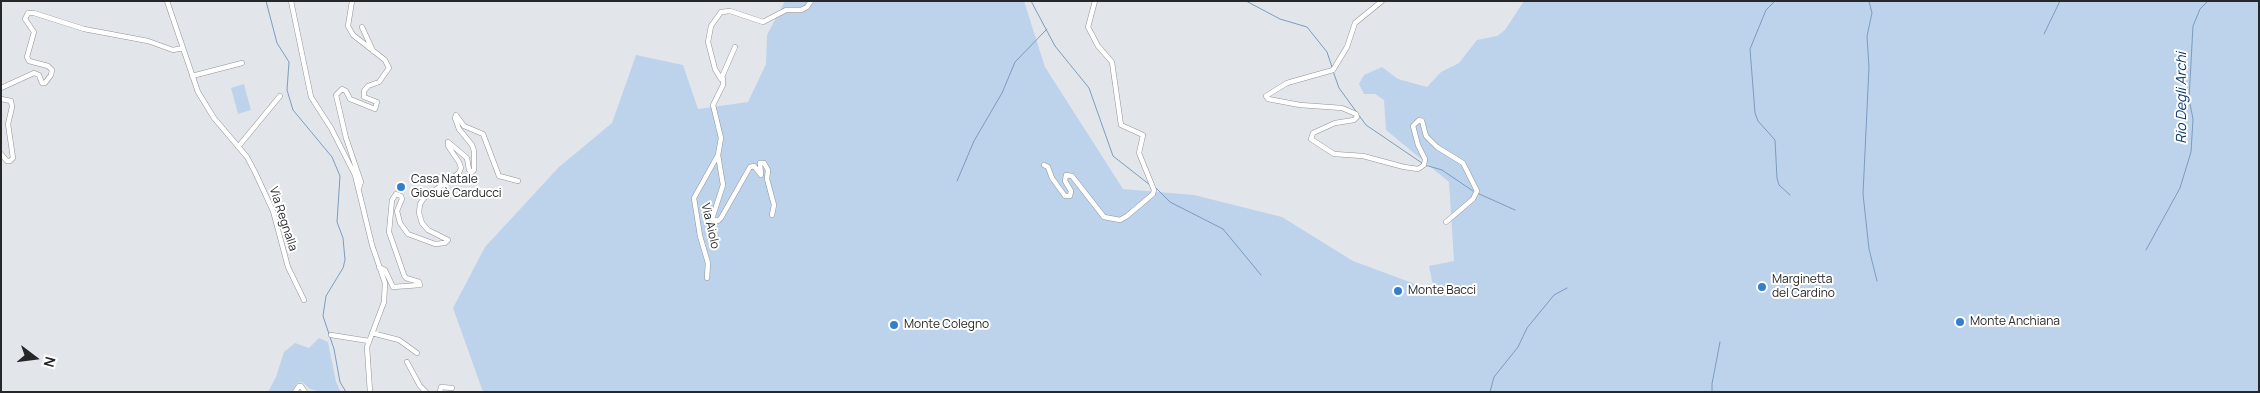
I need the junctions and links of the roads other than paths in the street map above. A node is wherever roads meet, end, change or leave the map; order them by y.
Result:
1 (167, 1) edge
2 (291, 1) edge
3 (352, 1) edge
4 (811, 1) edge
5 (1095, 1) edge
6 (1382, 1) edge
7 (362, 27) dead end
8 (735, 47) dead end
9 (183, 48) junction
10 (373, 52) junction
11 (242, 63) dead end
12 (192, 76) junction
13 (722, 79) junction
14 (1, 88) edge
15 (280, 96) dead end
16 (1, 99) edge
17 (238, 148) junction
18 (1, 154) edge
19 (718, 156) junction
20 (1044, 165) dead end
21 (518, 181) dead end
22 (359, 188) junction
23 (772, 215) dead end
24 (1446, 222) dead end
25 (379, 267) junction
26 (707, 278) dead end
27 (304, 300) dead end
28 (372, 333) junction
29 (331, 335) dead end
30 (369, 341) junction
31 (417, 352) dead end
32 (407, 362) dead end
33 (452, 388) dead end
34 (295, 392) edge
35 (305, 392) edge
36 (370, 392) edge
37 (426, 392) edge
38 (440, 392) edge

1 - 9 street, Via Regnalla
2 - 22 street
3 - 10 street
4 - 13 street
5 - 20 street
6 - 24 street
7 - 10 street
8 - 13 street, Via Aiolo
9 - 12 street, Via Regnalla
9 - 14 street
10 - 22 street
11 - 12 street
12 - 17 street, Via Regnalla
13 - 19 street, Via Aiolo
15 - 17 street
16 - 18 street
17 - 27 street, Via Regnalla
19 - 23 street, Via Aiolo
19 - 26 street, Via Aiolo
21 - 25 street
22 - 25 street
25 - 28 street
28 - 30 street
28 - 31 street
29 - 30 street
30 - 36 street
32 - 37 street
33 - 38 street
34 - 35 street

